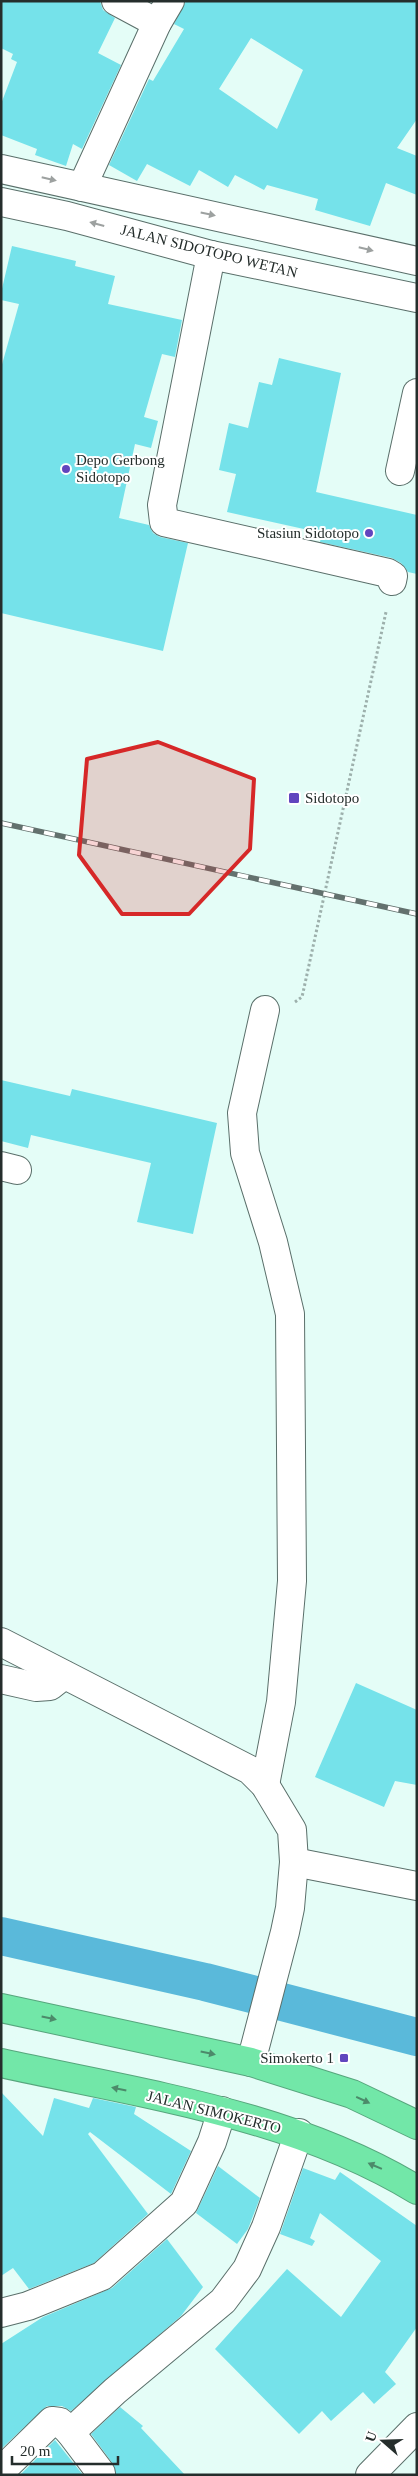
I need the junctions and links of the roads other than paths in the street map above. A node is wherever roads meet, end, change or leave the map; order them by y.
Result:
1 (116, 1) edge
2 (163, 12) edge
3 (1, 169) edge
4 (82, 187) junction
5 (1, 202) edge
6 (211, 255) junction
7 (417, 262) edge
8 (417, 298) edge
9 (417, 393) edge
10 (400, 471) dead end
11 (392, 581) road end
12 (265, 1010) road end
13 (1, 1642) edge
14 (64, 1675) junction
15 (1, 1679) edge
16 (265, 1785) junction
17 (294, 1862) junction
18 (417, 1886) edge
19 (1, 2008) edge
20 (251, 2062) junction
21 (1, 2063) edge
22 (222, 2111) junction
23 (417, 2125) edge
24 (299, 2133) junction
25 (417, 2190) edge
26 (1, 2313) edge
27 (417, 2427) edge
28 (70, 2432) junction
29 (1, 2471) edge
30 (101, 2473) dead end
31 (370, 2475) edge

1 - 2 street
2 - 4 street
3 -> 4 street
4 -> 7 street
6 -> 5 street, JALAN SIDOTOPO WETAN
6 - 8 street, JALAN SIDOTOPO WETAN
6 - 11 street
9 - 10 street
12 - 16 street
13 - 14 street
14 - 15 street
14 - 16 street
16 - 17 street
17 - 18 street
17 - 20 street
19 -> 20 highway
20 -> 23 highway
22 -> 21 highway, JALAN SIMOKERTO
22 - 24 highway, JALAN SIMOKERTO
22 - 26 street
25 -> 24 highway, JALAN SIMOKERTO
24 - 28 street
27 - 31 street
28 - 29 street
28 - 30 street

